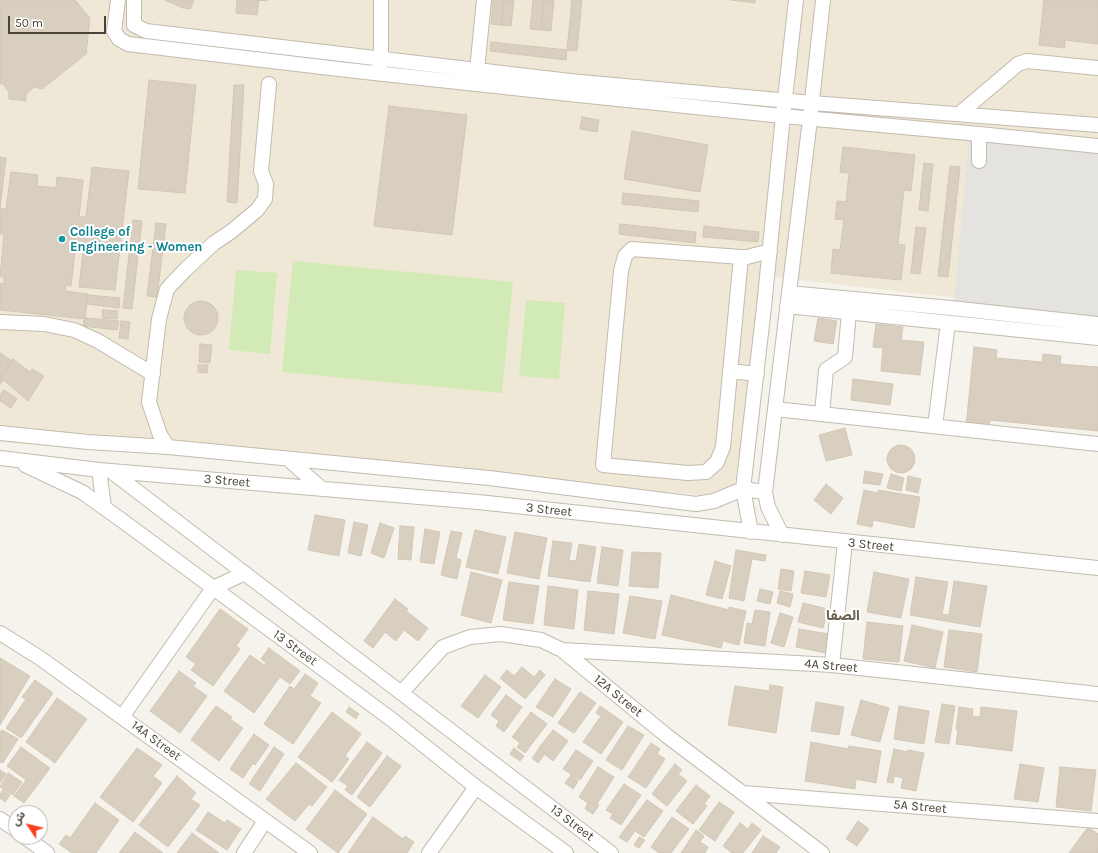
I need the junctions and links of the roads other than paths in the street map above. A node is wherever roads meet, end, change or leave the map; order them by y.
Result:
1 (118, 0) edge
2 (134, 0) edge
3 (381, 0) edge
4 (484, 0) edge
5 (796, 0) edge
6 (823, 0) edge
7 (134, 25) junction
8 (119, 39) junction
9 (375, 57) junction
10 (1098, 68) edge
11 (476, 70) junction
12 (378, 73) junction
13 (269, 84) dead end
14 (570, 87) junction
15 (786, 100) junction
16 (812, 103) junction
17 (959, 114) junction
18 (783, 116) junction
19 (810, 119) junction
20 (1098, 125) edge
21 (979, 134) junction
22 (1098, 146) edge
23 (979, 161) dead end
24 (770, 250) junction
25 (794, 252) junction
26 (741, 257) junction
27 (788, 299) junction
28 (849, 312) junction
29 (0, 322) edge
30 (948, 323) junction
31 (1098, 324) edge
32 (1098, 338) edge
33 (730, 371) junction
34 (153, 374) junction
35 (756, 379) junction
36 (778, 386) junction
37 (775, 409) junction
38 (822, 414) junction
39 (935, 426) junction
40 (0, 433) edge
41 (1098, 444) edge
42 (168, 447) junction
43 (7, 459) edge
44 (288, 459) junction
45 (105, 471) junction
46 (322, 489) junction
47 (743, 489) junction
48 (765, 492) junction
49 (104, 507) junction
50 (751, 532) junction
51 (782, 535) junction
52 (845, 542) junction
53 (1098, 568) edge
54 (245, 573) junction
55 (213, 588) junction
56 (0, 633) edge
57 (562, 650) junction
58 (832, 665) junction
59 (401, 693) junction
60 (1098, 694) edge
61 (122, 717) junction
62 (476, 787) junction
63 (743, 793) junction
64 (265, 821) junction
65 (1098, 821) edge
66 (36, 845) edge
67 (47, 853) edge
68 (244, 853) edge
69 (310, 853) edge
70 (429, 853) edge
71 (566, 853) edge
72 (612, 853) edge
73 (822, 853) edge

1 - 8 street
2 - 7 street
3 - 9 street
4 - 11 street
5 - 15 street
6 - 16 street
7 - 8 street
7 - 9 street
8 - 12 street
9 - 11 street
9 - 12 street
10 - 17 street
11 - 14 street
12 - 14 street
13 - 34 street
14 - 15 street
14 - 18 street
15 - 16 street
15 - 18 street
16 - 17 street
16 - 19 street
17 - 20 street
18 - 19 street
18 - 24 street
19 - 21 street
19 - 25 street
21 - 22 street
21 - 23 street
24 - 25 street
24 - 26 street
24 - 35 street
25 - 27 street
26 - 33 street
26 - 33 street
27 - 28 street
27 - 31 street
27 - 36 street
28 - 30 street
28 - 38 street
29 - 34 street
30 - 32 street
30 - 39 street
33 - 35 street
34 - 42 street
35 - 36 street
35 - 47 street
36 - 37 street
37 - 38 street
37 - 48 street
38 - 39 street
39 - 41 street
40 - 42 street
42 - 44 street
43 - 45 street, 3 Street
43 - 49 street, 13 Street
44 - 46 street
44 - 47 street
45 - 46 street, 3 Street
45 - 49 street
45 - 54 street, 13 Street
46 - 50 street, 3 Street
47 - 48 street
47 - 50 street
48 - 51 street
49 - 55 street, 13 Street
50 - 51 street, 3 Street
51 - 52 street, 3 Street
52 - 53 street, 3 Street
52 - 58 street
54 - 55 street
54 - 59 street, 13 Street
55 - 61 street
55 - 62 street, 13 Street
56 - 61 street, 14A Street
57 - 58 street, 4A Street
57 - 59 street, 12A Street
57 - 63 street, 12A Street
58 - 60 street, 4A Street
59 - 72 street, 13 Street
61 - 64 street, 14A Street
62 - 70 street
62 - 71 street, 13 Street
63 - 65 street, 5A Street
63 - 73 street, 12A Street
64 - 68 street
64 - 69 street, 14A Street
66 - 67 street

